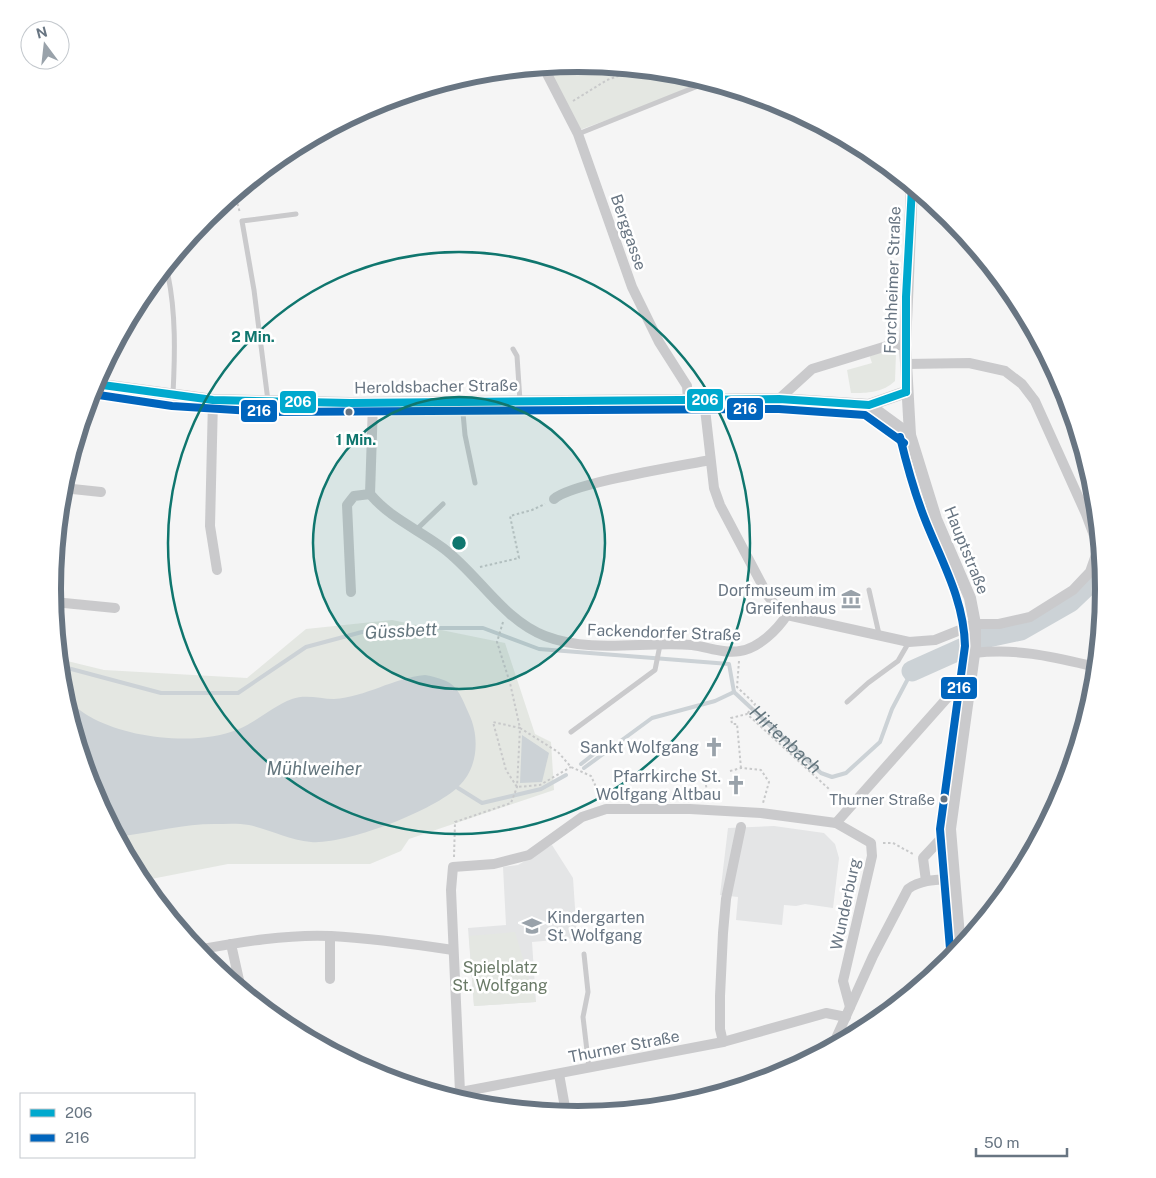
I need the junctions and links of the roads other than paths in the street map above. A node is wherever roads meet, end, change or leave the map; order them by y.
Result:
1 (548, 73) edge
2 (697, 86) edge
3 (578, 134) junction
4 (912, 194) edge
5 (296, 214) dead end
6 (168, 275) dead end
7 (905, 345) junction
8 (513, 348) dead end
9 (906, 364) junction
10 (104, 385) edge
11 (906, 392) junction
12 (172, 396) junction
13 (779, 399) junction
14 (213, 400) junction
15 (688, 400) junction
16 (704, 400) junction
17 (520, 401) junction
18 (268, 402) junction
19 (462, 402) junction
20 (373, 403) junction
21 (869, 405) junction
22 (910, 435) junction
23 (710, 460) junction
24 (475, 483) dead end
25 (71, 489) edge
26 (101, 492) dead end
27 (370, 494) junction
28 (554, 499) road end
29 (444, 504) dead end
30 (1091, 529) edge
31 (416, 530) junction
32 (1094, 560) edge
33 (217, 570) dead end
34 (869, 590) dead end
35 (351, 592) dead end
36 (61, 603) edge
37 (115, 608) dead end
38 (787, 615) junction
39 (976, 628) junction
40 (879, 634) junction
41 (909, 642) junction
42 (660, 645) junction
43 (975, 650) junction
44 (1089, 665) edge
45 (968, 691) junction
46 (847, 702) dead end
47 (571, 732) dead end
48 (836, 823) junction
49 (741, 827) dead end
50 (950, 829) junction
51 (955, 879) junction
52 (926, 881) junction
53 (330, 936) junction
54 (959, 938) edge
55 (230, 944) junction
56 (207, 948) edge
57 (454, 950) junction
58 (584, 954) dead end
59 (239, 979) edge
60 (330, 979) dead end
61 (850, 1007) junction
62 (846, 1017) junction
63 (838, 1036) edge
64 (723, 1042) junction
65 (589, 1068) junction
66 (559, 1074) junction
67 (460, 1092) joint
68 (565, 1106) edge

1 - 3 street, Berggasse
2 - 3 lane
3 - 15 street, Berggasse
4 - 7 street, Forchheimer Straße
5 - 18 lane
6 - 12 lane
7 - 9 street, Forchheimer Straße
7 - 13 street
8 - 17 lane
9 - 11 street, Forchheimer Straße
9 - 30 street
10 - 12 street, Heroldsbacher Straße
11 - 21 street, Heroldsbacher Straße
11 - 22 street, Forchheimer Straße
12 - 14 street, Heroldsbacher Straße
13 - 16 street, Heroldsbacher Straße
13 - 21 street, Heroldsbacher Straße
14 - 18 street, Heroldsbacher Straße
14 - 33 street
15 - 16 street, Heroldsbacher Straße
15 - 17 street, Heroldsbacher Straße
16 - 23 street
17 - 19 street, Heroldsbacher Straße
18 - 20 street, Heroldsbacher Straße
19 - 20 street, Heroldsbacher Straße
19 - 24 lane
20 - 27 street
21 - 22 street
22 - 39 street, Hauptstraße
23 - 28 street
23 - 38 street
25 - 26 street
27 - 31 street, Fackendorfer Straße
27 - 35 street
29 - 31 lane
31 - 42 street, Fackendorfer Straße
32 - 39 street
34 - 40 lane
36 - 37 street
38 - 40 street
38 - 42 street, Fackendorfer Straße
39 - 41 street
39 - 43 street, Hauptstraße
40 - 41 street
41 - 46 lane
42 - 47 lane
43 - 44 street
43 - 45 street, Hauptstraße
45 - 48 street
45 - 50 street, Hauptstraße
48 - 57 street, Wunderburg
48 - 61 street, Wunderburg
49 - 64 street
50 - 51 street, Hauptstraße
50 - 52 street
51 - 52 street
51 - 54 street, Hauptstraße
52 - 61 street
53 - 55 street
53 - 57 street
53 - 60 street
55 - 56 street
55 - 59 street
57 - 67 street
58 - 65 lane
61 - 62 street
62 - 63 street
62 - 64 street, Thurner Straße
64 - 65 street, Thurner Straße
65 - 66 street, Thurner Straße
66 - 67 street, Thurner Straße
66 - 68 street, Thurner Straße

